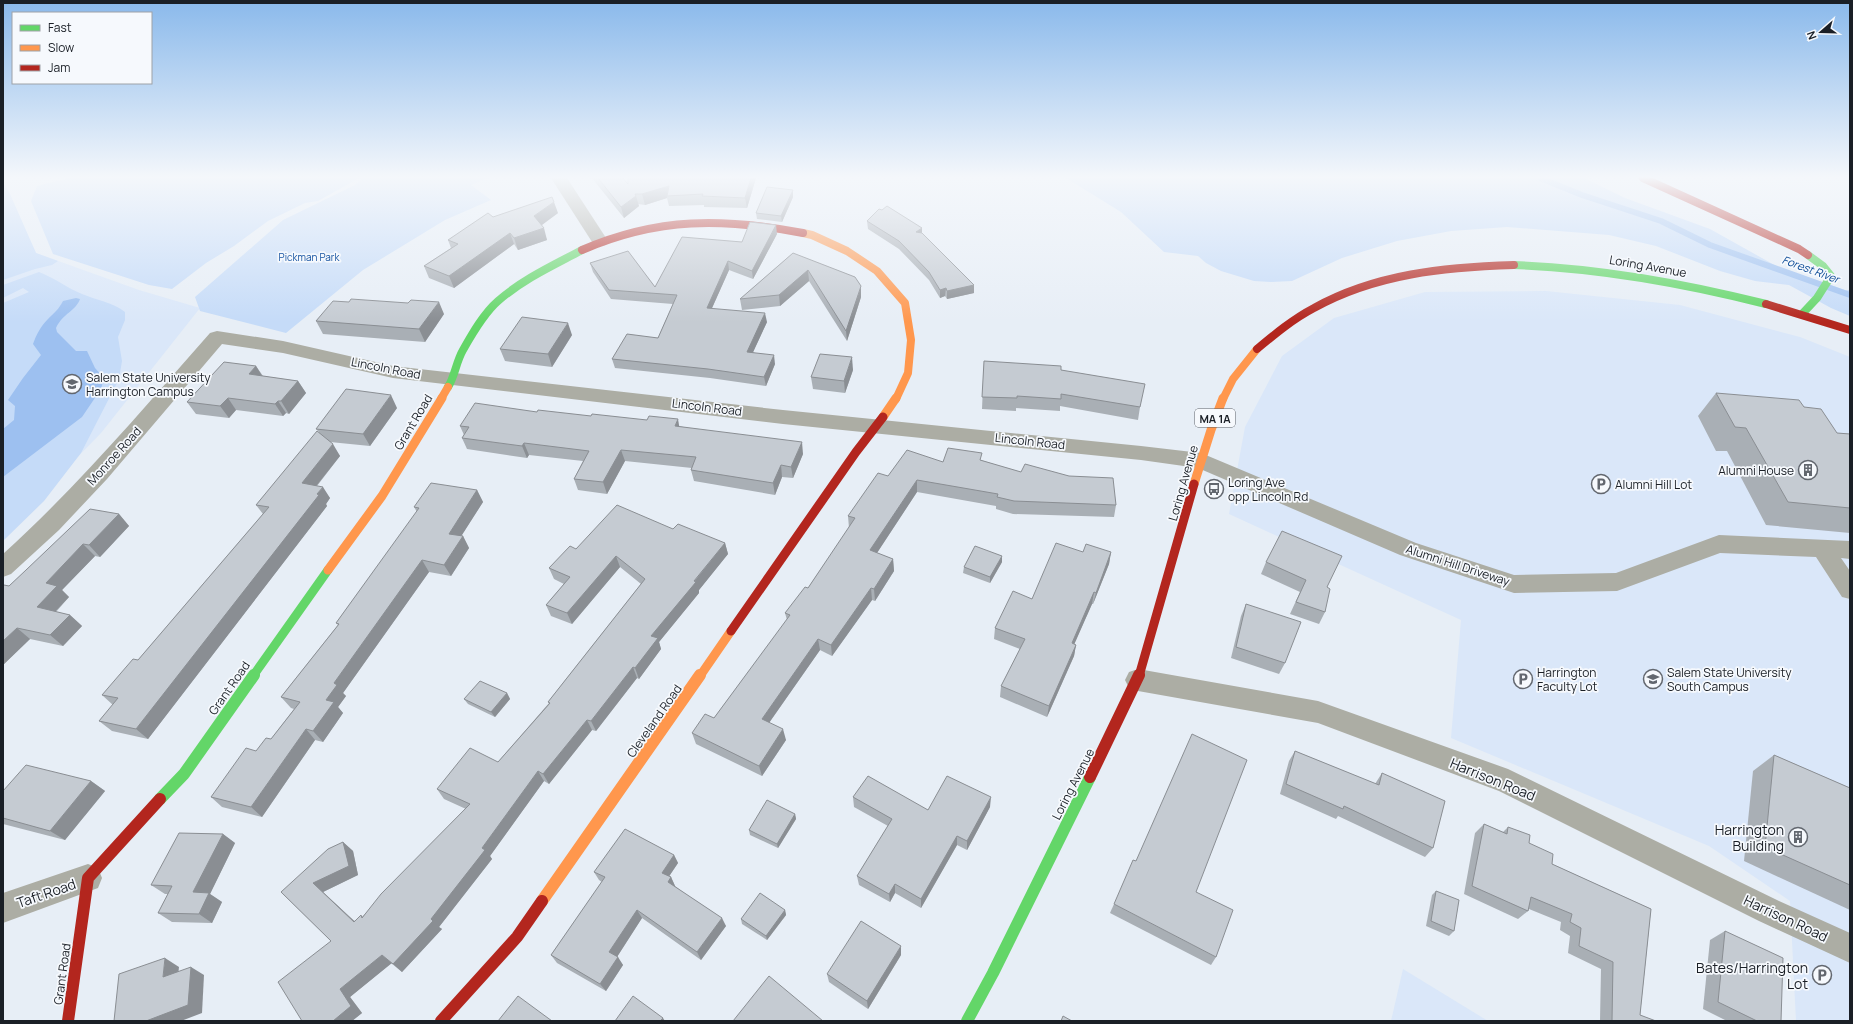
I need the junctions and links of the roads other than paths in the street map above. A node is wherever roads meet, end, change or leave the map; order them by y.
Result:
1 (590, 226) edge
2 (659, 226) edge
3 (763, 226) edge
4 (1748, 226) edge
5 (600, 241) junction
6 (1803, 313) junction
7 (1850, 330) edge
8 (217, 337) joint
9 (453, 379) junction
10 (875, 426) junction
11 (1201, 462) junction
12 (1822, 548) junction
13 (1850, 550) edge
14 (3, 568) edge
15 (1850, 590) edge
16 (1138, 680) junction
17 (88, 878) junction
18 (3, 908) edge
19 (1850, 948) edge
20 (68, 1021) edge
21 (441, 1021) edge
22 (967, 1021) edge

1 - 5 street
2 - 5 main road, Cleveland Road
3 - 10 main road, Cleveland Road
4 - 6 main road
5 - 9 main road, Grant Road
6 - 7 main road, Loring Avenue / MA 1A
6 - 11 main road, Loring Avenue / MA 1A
8 - 9 street, Lincoln Road
8 - 14 street, Monroe Road
9 - 10 street, Lincoln Road
9 - 17 main road, Grant Road
10 - 11 street, Lincoln Road
10 - 21 main road, Cleveland Road
11 - 12 street, Alumni Hill Driveway
11 - 16 main road, Loring Avenue / MA 1A
12 - 13 street, Alumni Hill Driveway
12 - 15 street
16 - 19 street, Harrison Road
16 - 22 main road, Loring Avenue / MA 1A
17 - 18 street, Taft Road
17 - 20 main road, Grant Road

